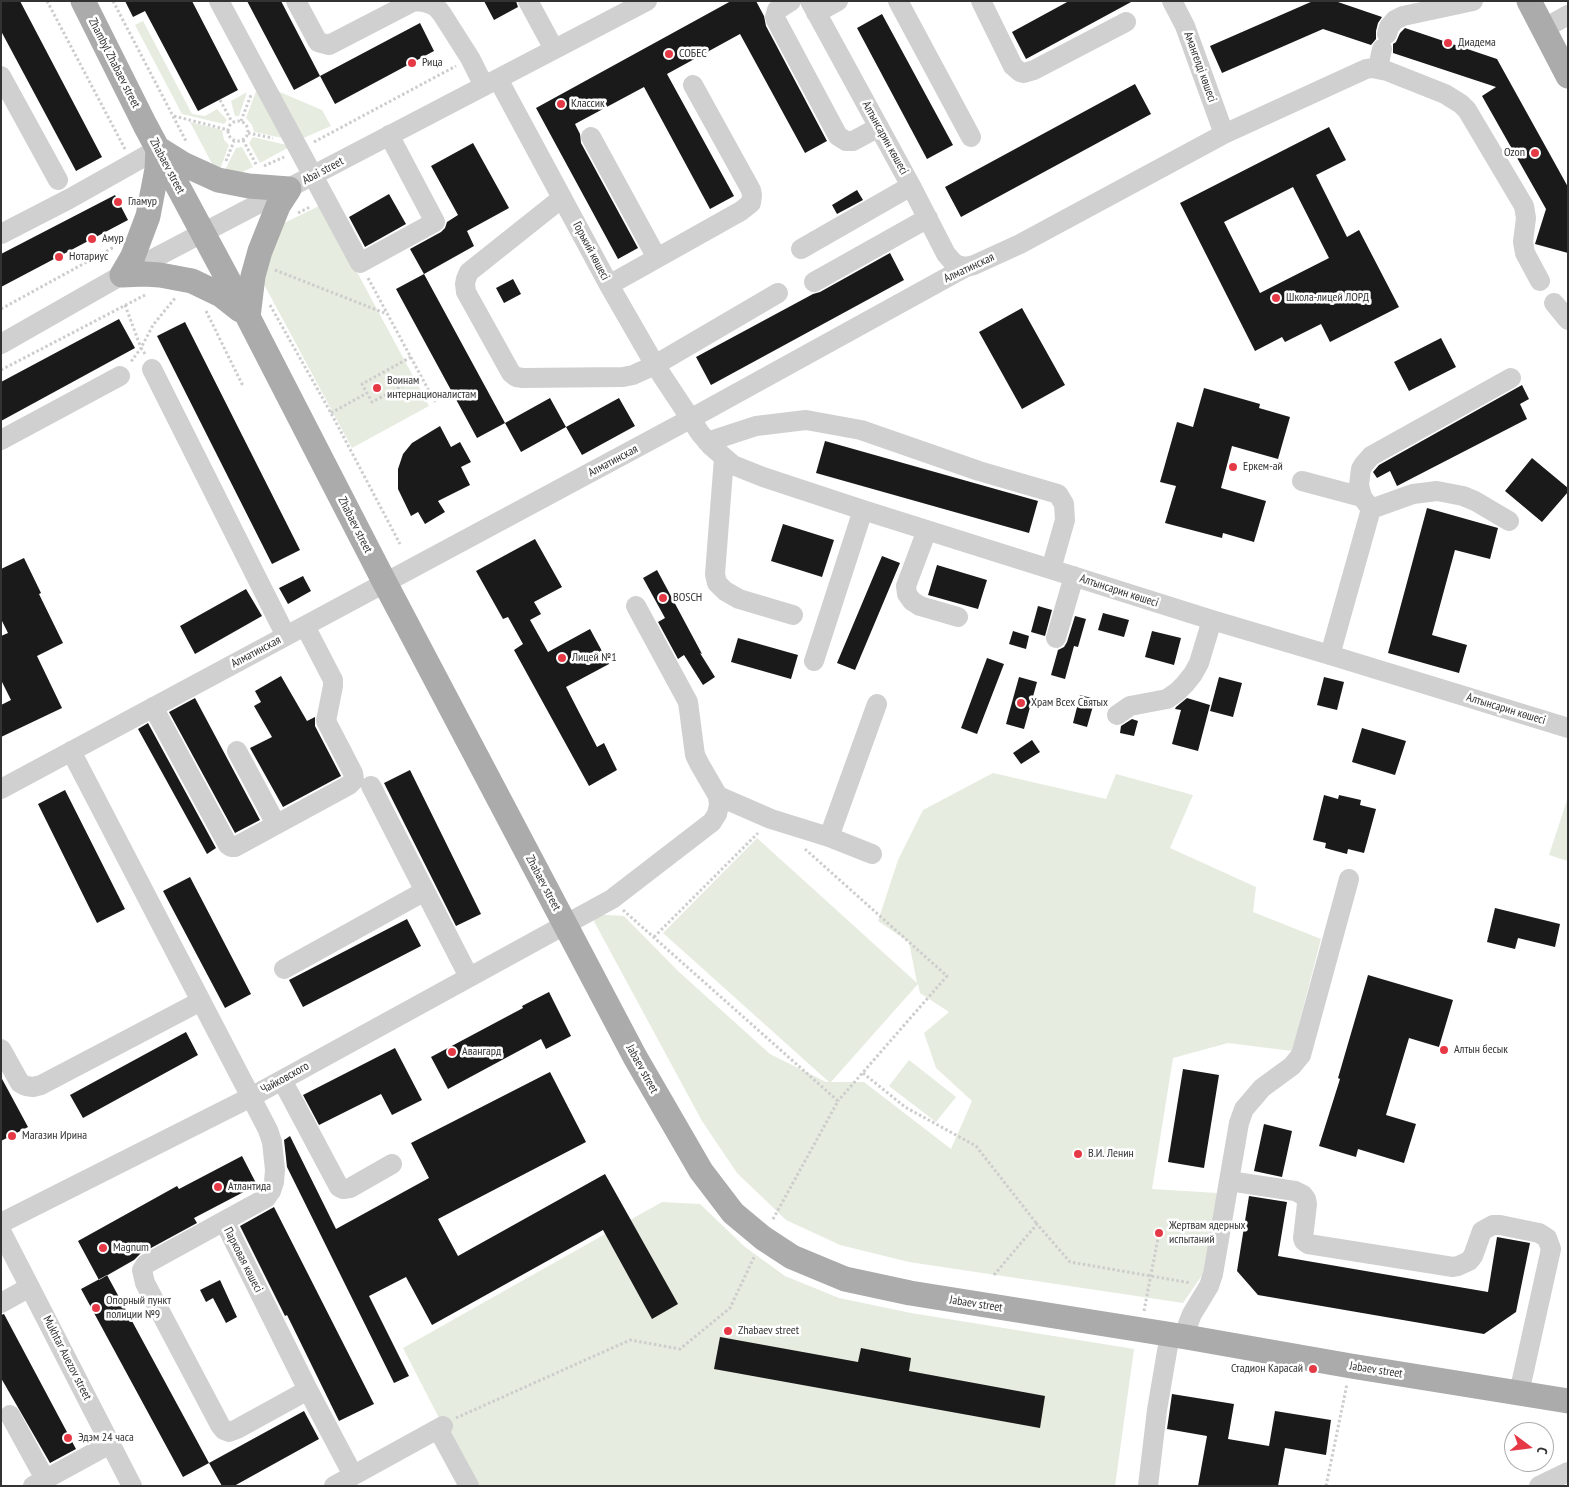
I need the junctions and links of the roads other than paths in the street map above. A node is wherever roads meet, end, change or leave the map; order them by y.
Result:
1 (83, 1) edge
2 (219, 1) edge
3 (296, 1) edge
4 (528, 1) edge
5 (647, 1) edge
6 (791, 1) edge
7 (838, 1) edge
8 (898, 1) edge
9 (981, 1) edge
10 (1172, 1) edge
11 (1473, 1) edge
12 (1529, 1) edge
13 (813, 7) edge
14 (1568, 15) edge
15 (1126, 22) dead end
16 (1543, 29) junction
17 (554, 49) junction
18 (1382, 50) junction
19 (1, 76) edge
20 (1568, 76) edge
21 (491, 83) junction
22 (693, 85) dead end
23 (145, 125) joint
24 (879, 127) junction
25 (1224, 134) junction
26 (389, 135) junction
27 (591, 137) dead end
28 (971, 137) dead end
29 (158, 149) junction
30 (313, 176) junction
31 (58, 180) dead end
32 (911, 186) junction
33 (289, 189) junction
34 (562, 198) junction
35 (928, 218) junction
36 (202, 233) junction
37 (1, 234) edge
38 (801, 249) dead end
39 (656, 258) junction
40 (966, 267) junction
41 (122, 275) junction
42 (1540, 280) dead end
43 (814, 282) dead end
44 (609, 285) junction
45 (778, 293) dead end
46 (1554, 303) dead end
47 (248, 317) junction
48 (1568, 320) edge
49 (1, 344) edge
50 (655, 366) junction
51 (152, 369) road end
52 (120, 376) road end
53 (1510, 378) dead end
54 (690, 419) junction
55 (1, 440) edge
56 (708, 442) junction
57 (724, 458) junction
58 (1302, 481) dead end
59 (1367, 503) junction
60 (863, 510) junction
61 (1509, 521) dead end
62 (927, 530) junction
63 (1051, 569) junction
64 (1074, 576) junction
65 (385, 583) junction
66 (636, 606) dead end
67 (793, 616) dead end
68 (958, 617) dead end
69 (1212, 620) junction
70 (305, 626) junction
71 (286, 636) junction
72 (1056, 638) dead end
73 (1330, 655) junction
74 (814, 660) dead end
75 (877, 704) dead end
76 (153, 707) junction
77 (1116, 715) dead end
78 (1568, 728) edge
79 (72, 751) junction
80 (237, 751) dead end
81 (371, 786) dead end
82 (1, 789) edge
83 (718, 796) junction
84 (276, 824) junction
85 (829, 837) junction
86 (872, 854) dead end
87 (1349, 879) dead end
88 (425, 891) junction
89 (565, 924) junction
90 (284, 969) dead end
91 (469, 977) junction
92 (201, 1001) junction
93 (1, 1049) edge
94 (282, 1080) junction
95 (251, 1097) junction
96 (392, 1164) dead end
97 (1229, 1181) junction
98 (224, 1221) junction
99 (1, 1224) edge
100 (1, 1231) edge
101 (30, 1287) junction
102 (1, 1304) edge
103 (1178, 1336) junction
104 (308, 1390) junction
105 (1519, 1393) junction
106 (1568, 1401) edge
107 (10, 1415) dead end
108 (110, 1444) junction
109 (1568, 1472) edge
110 (353, 1475) junction
111 (39, 1482) edge
112 (132, 1486) edge
113 (334, 1486) edge
114 (469, 1486) edge
115 (1148, 1486) edge
116 (1539, 1486) edge

1 - 23 main road, Zhambyl Zhabaev street
2 - 30 street
3 - 21 street, Горький көшесі
4 - 17 street
5 - 17 street, Abai street
6 - 24 street
7 - 13 street
8 - 28 street
9 - 15 street
10 - 25 street, Амангелді көшесі
11 - 18 street
12 - 16 main road
13 - 24 street, Алтынсарин көшесі
14 - 16 street
16 - 20 main road
17 - 21 street, Abai street
18 - 25 street, Алматинская
18 - 42 street
19 - 31 street
21 - 26 street, Abai street
21 - 34 street, Горький көшесі
22 - 39 street
23 - 29 main road, Zhabaev street
24 - 32 street, Алтынсарин көшесі
25 - 40 street, Алматинская
26 - 30 street, Abai street
26 - 30 street
27 - 39 street
29 - 33 main road
29 - 36 main road, Zhabaev street
29 - 37 street
29 - 41 main road
30 - 33 street, Abai street
32 - 35 street, Алтынсарин көшесі
32 - 38 street
33 - 36 street, Abai street
33 - 47 main road
34 - 44 street, Горький көшесі
34 - 50 street
35 - 40 street, Алтынсарин көшесі
35 - 43 street
36 - 41 street, Abai street
36 - 47 main road, Zhabaev street
39 - 44 street
40 - 54 street, Алматинская
41 - 47 main road
41 - 49 street, Abai street
44 - 50 street, Горький көшесі
45 - 50 street
46 - 48 street
47 - 65 main road, Zhabaev street
50 - 54 street, Горький көшесі
51 - 71 street
52 - 55 street
53 - 59 street
54 - 56 street, Алтынсарин көшесі
54 - 65 street, Алматинская
56 - 57 street, Алтынсарин көшесі
56 - 63 street
57 - 60 street, Алтынсарин көшесі
57 - 67 street
58 - 59 street
59 - 61 street
59 - 73 street
60 - 62 street, Алтынсарин көшесі
60 - 74 street
62 - 63 street, Алтынсарин көшесі
62 - 68 street
63 - 64 street, Алтынсарин көшесі
64 - 69 street, Алтынсарин көшесі
64 - 72 street
65 - 70 street, Алматинская
65 - 89 main road, Zhabaev street
66 - 83 street
69 - 73 street, Алтынсарин көшесі
69 - 77 street
70 - 71 street, Алматинская
70 - 84 street
71 - 76 street, Алматинская
73 - 78 street, Алтынсарин көшесі
75 - 85 street
76 - 79 street, Алматинская
76 - 84 street
79 - 82 street, Алматинская
79 - 92 street, Парковая көшесі
80 - 84 street
81 - 88 street
83 - 85 street
83 - 89 street, Чайковского
85 - 86 street
87 - 97 street
88 - 90 street
88 - 91 street
89 - 91 street, Чайковского
89 - 103 main road, Jabaev street
91 - 94 street, Чайковского
92 - 93 street
92 - 95 street, Парковая көшесі
94 - 95 street, Чайковского
94 - 96 street
95 - 98 street, Парковая көшесі
95 - 99 street, Чайковского
97 - 103 street
97 - 105 street
98 - 104 street, Парковая көшесі
98 - 104 street
100 - 101 street, Mukhtar Auezov street
101 - 102 street
101 - 108 street, Mukhtar Auezov street
103 - 105 main road, Jabaev street
103 - 115 street
104 - 110 street, Парковая көшесі
105 - 106 main road, Jabaev street
107 - 111 street
108 - 111 street
108 - 112 street, Mukhtar Auezov street
109 - 116 street
110 - 113 street
110 - 114 street

